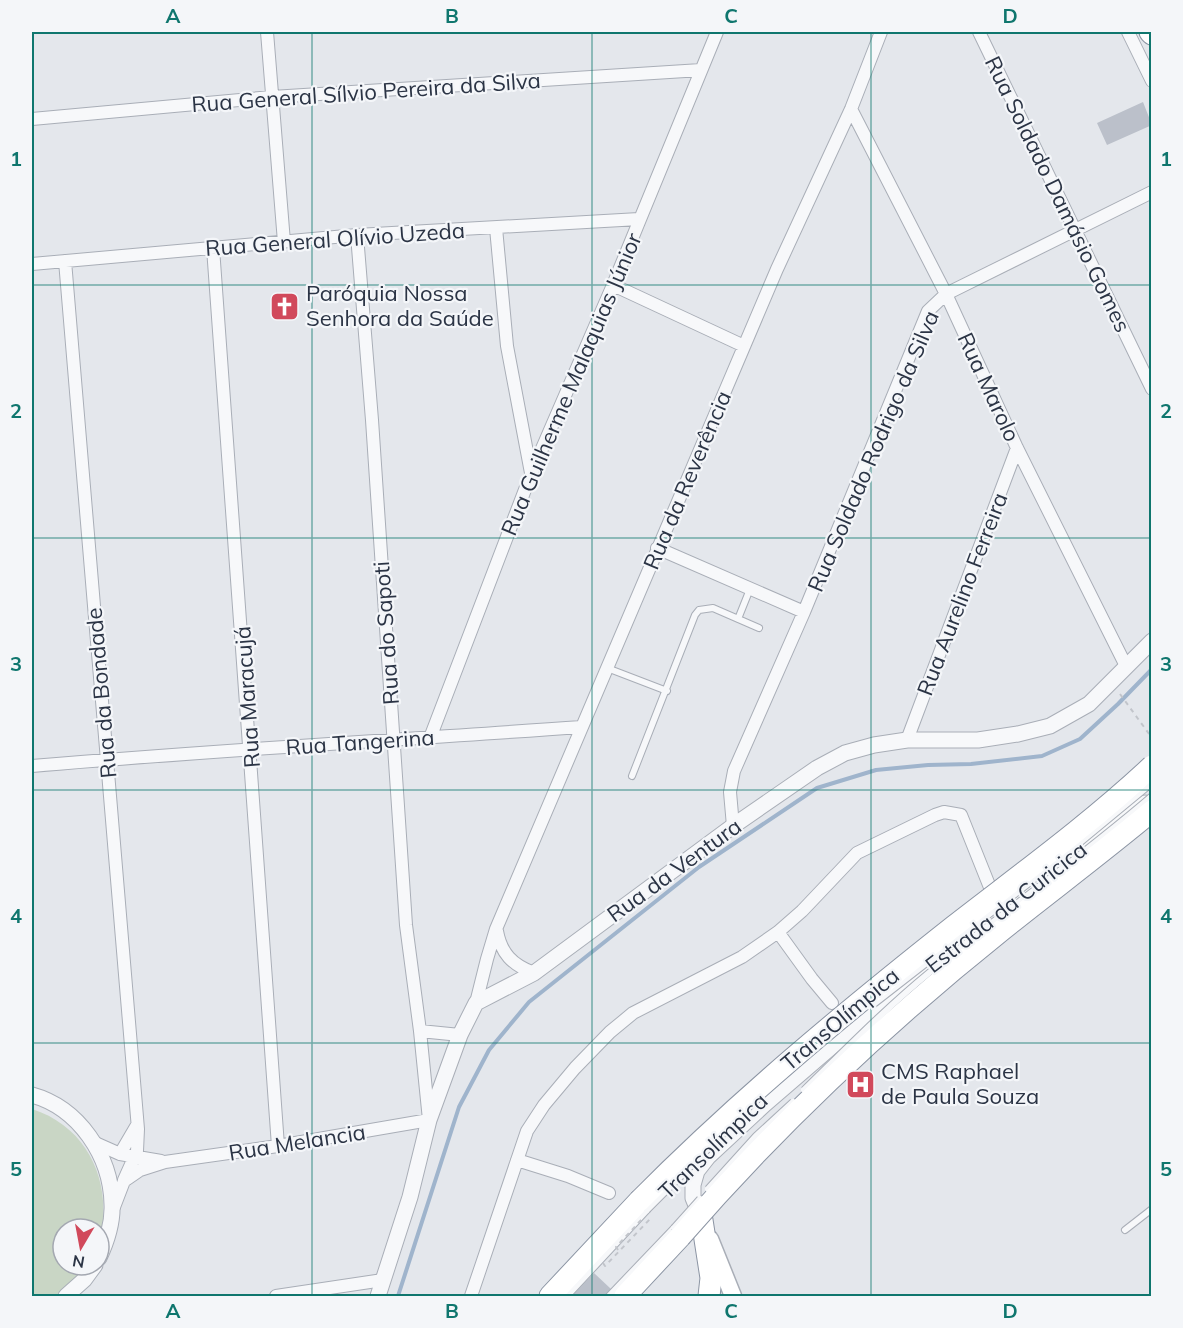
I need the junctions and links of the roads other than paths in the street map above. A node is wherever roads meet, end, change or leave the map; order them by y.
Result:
1 (267, 32) edge
2 (717, 32) edge
3 (881, 32) edge
4 (980, 32) edge
5 (1128, 32) edge
6 (701, 70) junction
7 (1152, 81) edge
8 (272, 97) junction
9 (851, 109) junction
10 (32, 119) edge
11 (1152, 192) edge
12 (639, 219) junction
13 (496, 228) junction
14 (1075, 230) junction
15 (357, 235) junction
16 (284, 242) junction
17 (213, 248) junction
18 (65, 261) junction
19 (32, 264) edge
20 (613, 285) junction
21 (946, 294) junction
22 (744, 346) junction
23 (1152, 389) edge
24 (1017, 448) junction
25 (531, 474) junction
26 (657, 548) junction
27 (751, 589) junction
28 (804, 612) junction
29 (738, 619) junction
30 (759, 628) dead end
31 (1152, 641) edge
32 (1126, 666) junction
33 (607, 668) junction
34 (666, 691) junction
35 (582, 727) junction
36 (430, 738) junction
37 (907, 740) junction
38 (392, 741) junction
39 (250, 748) junction
40 (107, 760) junction
41 (1152, 765) edge
42 (32, 766) edge
43 (632, 776) dead end
44 (1152, 783) edge
45 (1152, 798) edge
46 (1152, 811) edge
47 (733, 826) junction
48 (999, 911) junction
49 (496, 929) junction
50 (778, 932) junction
51 (534, 973) junction
52 (476, 1003) junction
53 (832, 1003) dead end
54 (420, 1031) junction
55 (460, 1035) junction
56 (32, 1095) edge
57 (429, 1120) junction
58 (138, 1124) junction
59 (93, 1142) junction
60 (278, 1146) junction
61 (120, 1154) junction
62 (134, 1158) junction
63 (517, 1160) junction
64 (165, 1162) junction
65 (124, 1181) junction
66 (609, 1193) dead end
67 (643, 1206) junction
68 (1152, 1209) edge
69 (702, 1220) junction
70 (111, 1221) joint
71 (1125, 1230) dead end
72 (677, 1232) junction
73 (86, 1277) edge
74 (84, 1280) junction
75 (383, 1280) junction
76 (66, 1296) edge
77 (78, 1296) edge
78 (276, 1296) edge
79 (378, 1296) edge
80 (471, 1296) edge
81 (550, 1296) edge
82 (567, 1296) edge
83 (609, 1296) edge
84 (625, 1296) edge
85 (709, 1296) edge
86 (733, 1296) edge

1 - 8 street
2 - 6 street, Rua Guilherme Malaquias Júnior
3 - 9 street, Rua da Reverência
4 - 14 street, Rua Soldado Damásio Gomes
5 - 7 street
6 - 8 street, Rua General Sílvio Pereira da Silva
6 - 12 street, Rua Guilherme Malaquias Júnior
8 - 10 street, Rua General Sílvio Pereira da Silva
8 - 16 street
9 - 21 street, Rua Marolo
9 - 22 street, Rua da Reverência
11 - 14 street, Rua Soldado Rodrigo da Silva
12 - 13 street, Rua General Olívio Uzeda
12 - 20 street, Rua Guilherme Malaquias Júnior
13 - 15 street, Rua General Olívio Uzeda
13 - 25 street
14 - 21 street, Rua Soldado Rodrigo da Silva
14 - 23 street, Rua Soldado Damásio Gomes
15 - 16 street, Rua General Olívio Uzeda
15 - 38 street, Rua do Sapoti
16 - 17 street, Rua General Olívio Uzeda
17 - 18 street, Rua General Olívio Uzeda
17 - 39 street, Rua Maracujá
18 - 19 street, Rua General Olívio Uzeda
18 - 40 street, Rua da Bondade
20 - 22 street
20 - 25 street, Rua Guilherme Malaquias Júnior
21 - 24 street, Rua Marolo
21 - 28 street, Rua Soldado Rodrigo da Silva
22 - 26 street, Rua da Reverência
24 - 32 street, Rua Marolo
24 - 37 street, Rua Aurelino Ferreira
25 - 36 street, Rua Guilherme Malaquias Júnior
26 - 27 street
26 - 33 street, Rua da Reverência
27 - 28 street
27 - 29 lane
28 - 47 street, Rua Soldado Rodrigo da Silva
29 - 30 lane
29 - 34 lane
31 - 32 street, Rua da Ventura
32 - 37 street, Rua da Ventura
33 - 34 lane
33 - 35 street, Rua da Reverência
34 - 43 lane
35 - 36 street, Rua Tangerina
35 - 49 street, Rua da Reverência
36 - 38 street, Rua Tangerina
37 - 47 street, Rua da Ventura
38 - 39 street, Rua Tangerina
38 - 54 street, Rua do Sapoti
39 - 40 street, Rua Tangerina
39 - 60 street, Rua Maracujá
40 - 42 street, Rua Tangerina
40 - 58 street, Rua da Bondade
41 - 67 highway, TransOlímpica, bridge
44 - 67 lane, Transolímpica, bridge
45 - 48 street, Estrada da Curicica
45 - 72 lane, Transolímpica, bridge
46 - 72 highway, TransOlímpica, bridge
47 - 51 street, Rua da Ventura
48 - 50 street
48 - 69 street, Estrada da Curicica
49 - 51 street
49 - 52 street, Rua da Reverência
50 - 53 street
50 - 63 street
51 - 52 street, Rua da Ventura
52 - 55 street
54 - 55 street
54 - 57 street, Rua do Sapoti
55 - 57 street
56 - 59 street
57 - 60 street, Rua Melancia
57 - 75 street
58 - 61 street
58 - 62 street, Rua da Bondade
59 - 61 street, Rua Melancia
59 - 70 street
60 - 64 street, Rua Melancia
61 - 62 street, Rua Melancia
62 - 64 street, Rua Melancia
62 - 65 street, Rua da Bondade
63 - 66 street
63 - 80 street
64 - 65 street, Rua Melancia
65 - 70 street
67 - 81 highway, TransOlímpica
67 - 82 lane, Transolímpica
68 - 71 lane
69 - 85 highway
69 - 86 main road, Estrada da Curicica
72 - 83 lane, Transolímpica
72 - 84 highway, TransOlímpica
73 - 74 street
74 - 76 street
74 - 77 street
75 - 78 street
75 - 79 street

